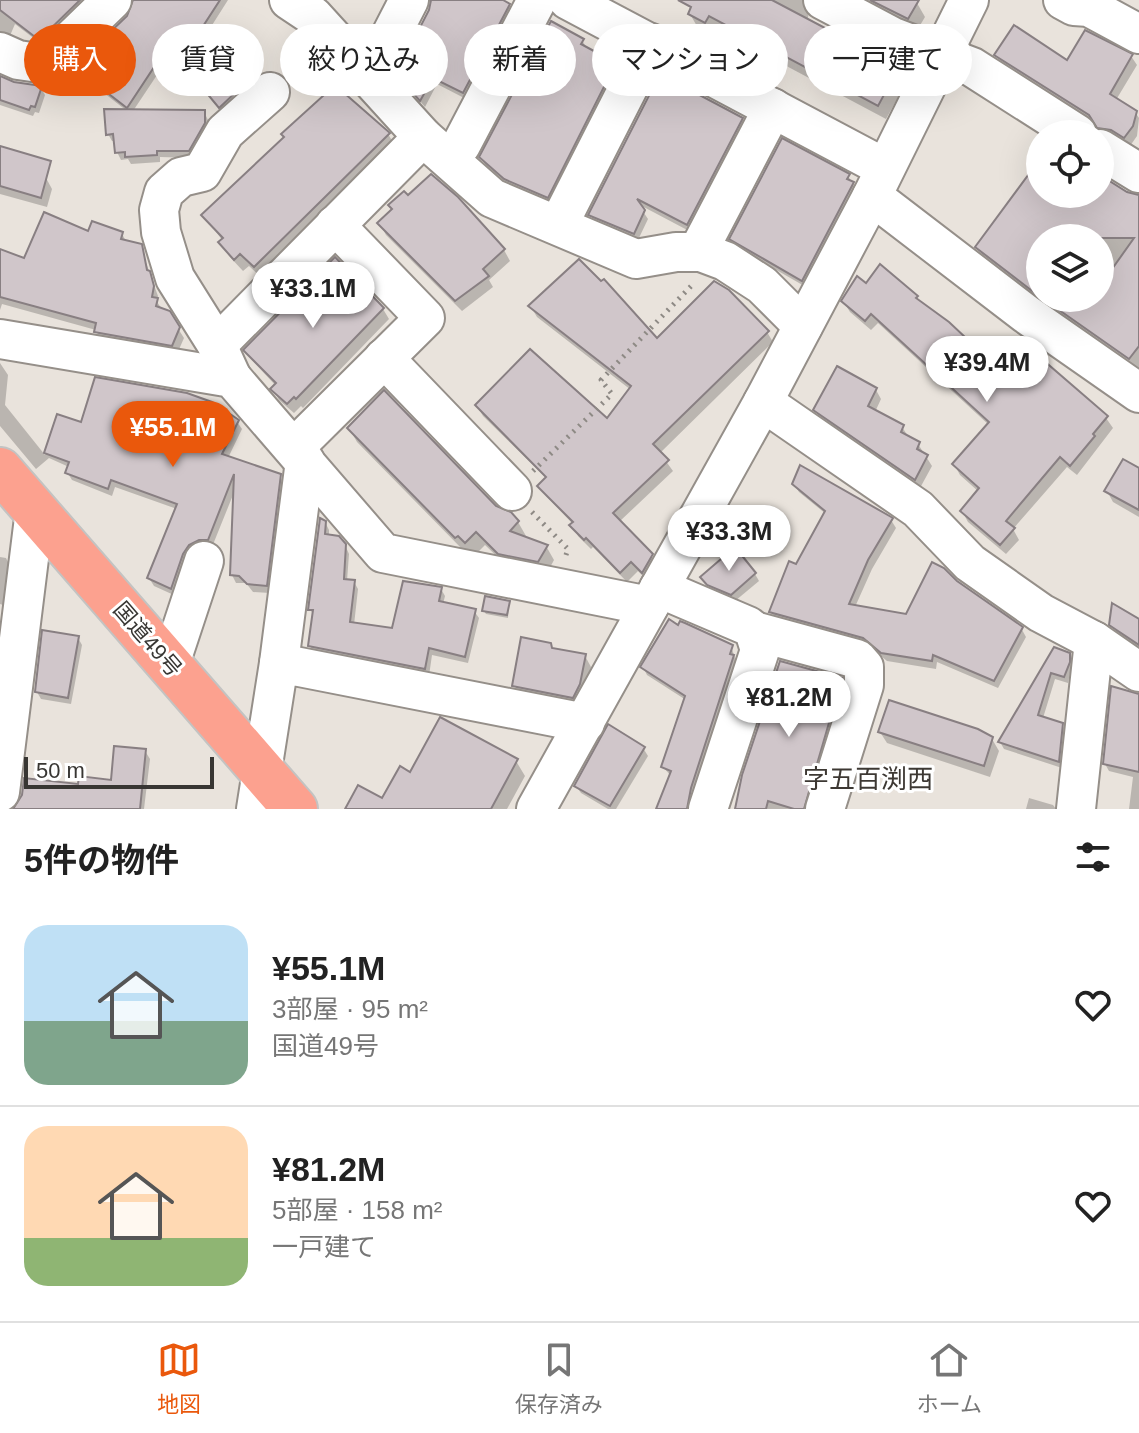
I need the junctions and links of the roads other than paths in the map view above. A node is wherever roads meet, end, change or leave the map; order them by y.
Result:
1 (112, 0) edge
2 (289, 0) edge
3 (409, 0) edge
4 (537, 0) edge
5 (568, 0) edge
6 (823, 0) edge
7 (969, 0) edge
8 (1063, 0) edge
9 (397, 24) edge
10 (614, 24) edge
11 (868, 24) edge
12 (957, 24) edge
13 (1139, 34) edge
14 (0, 52) edge
15 (972, 67) edge
16 (270, 92) dead end
17 (624, 96) edge
18 (750, 96) edge
19 (921, 96) edge
20 (773, 108) junction
21 (1055, 120) edge
22 (423, 137) junction
23 (461, 145) dead end
24 (1114, 158) edge
25 (1139, 173) edge
26 (879, 182) junction
27 (566, 210) dead end
28 (335, 225) junction
29 (703, 242) dead end
30 (803, 326) junction
31 (0, 339) edge
32 (384, 358) junction
33 (224, 362) junction
34 (1139, 393) edge
35 (763, 402) junction
36 (299, 455) junction
37 (0, 470) edge
38 (512, 491) road end
39 (35, 510) junction
40 (204, 561) dead end
41 (654, 597) junction
42 (754, 631) junction
43 (1094, 641) junction
44 (279, 663) junction
45 (170, 664) junction
46 (1139, 672) edge
47 (585, 723) junction
48 (259, 790) edge
49 (0, 792) edge
50 (295, 809) edge
51 (536, 809) edge
52 (708, 809) edge
53 (825, 809) edge
54 (1076, 809) edge

1 - 14 street
2 - 22 street
3 - 9 street
4 - 23 street
5 - 10 street
6 - 11 street
7 - 12 street
8 - 13 street
15 - 21 street
16 - 33 street
17 - 27 street
18 - 20 street
19 - 26 street
20 - 26 street
20 - 29 street
22 - 28 street
22 - 30 street
24 - 25 street
26 - 30 street
26 - 34 street
28 - 32 street
28 - 33 street
30 - 35 street
31 - 33 street
32 - 36 street
32 - 38 street
33 - 36 street
35 - 41 street
35 - 43 street
36 - 41 street
36 - 44 street
37 - 39 highway, 国道49号
39 - 45 highway, 国道49号
39 - 49 street
40 - 45 street
41 - 42 street
41 - 47 street
42 - 52 street
42 - 53 street
43 - 46 street
43 - 54 street
44 - 47 street
44 - 48 street
45 - 48 highway, 国道49号
47 - 51 street
48 - 50 highway, 国道49号

